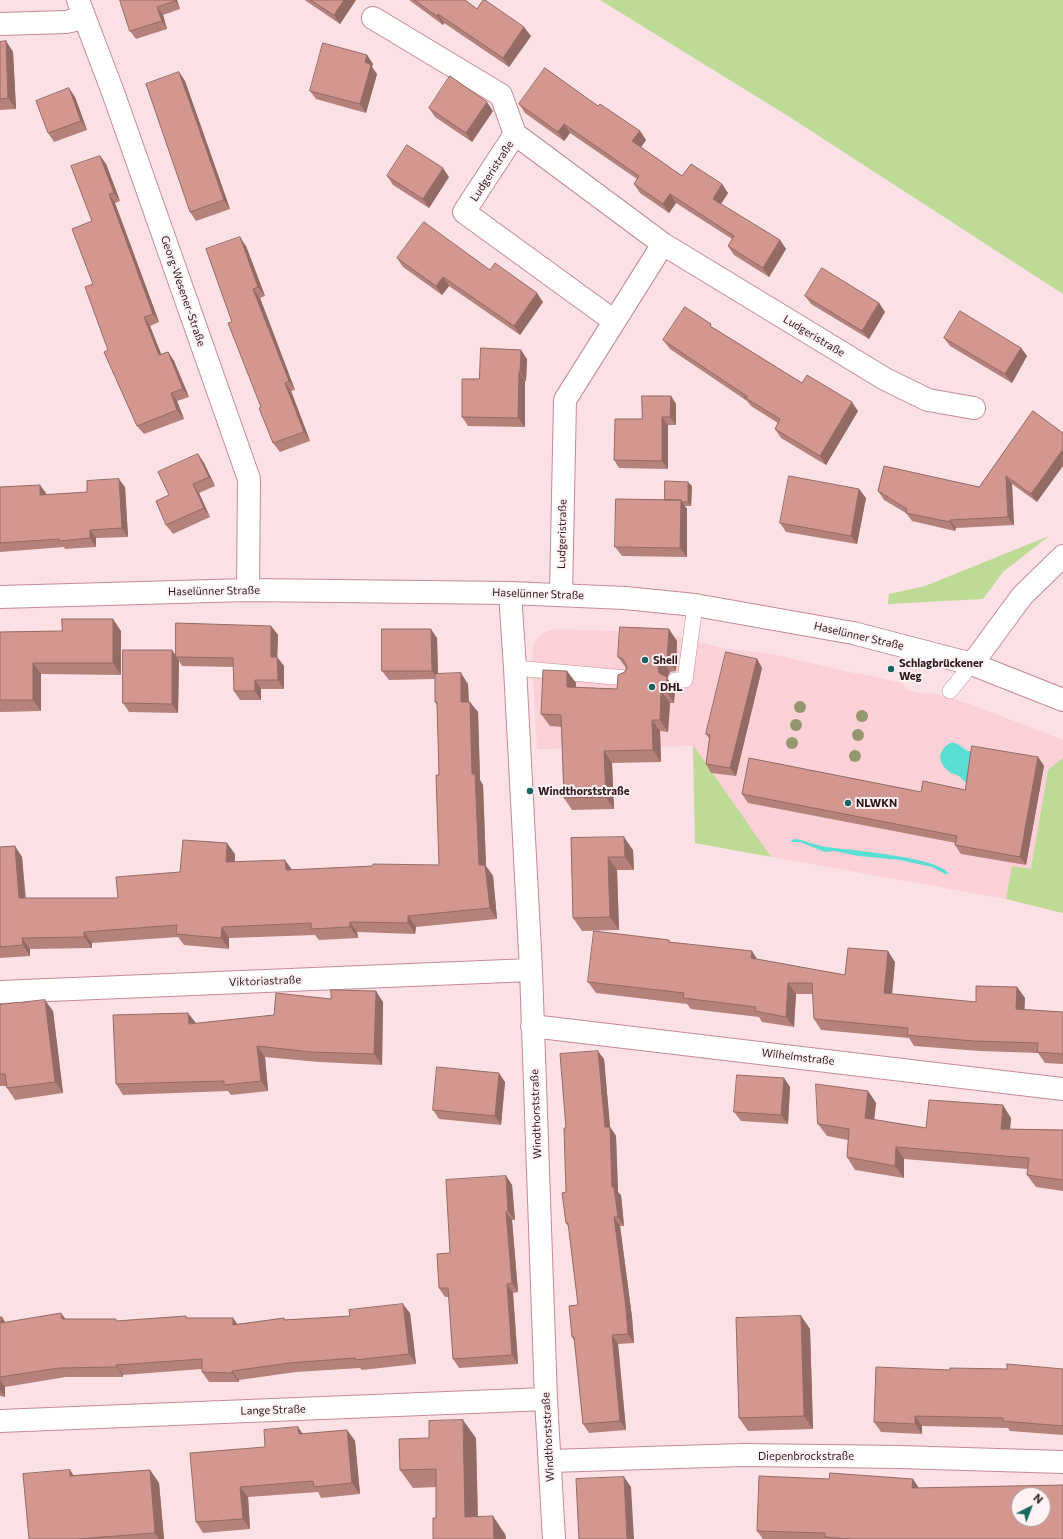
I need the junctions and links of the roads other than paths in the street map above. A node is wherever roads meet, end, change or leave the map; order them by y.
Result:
1 (81, 9) edge
2 (373, 18) dead end
3 (0, 24) edge
4 (515, 134) junction
5 (663, 244) junction
6 (614, 320) junction
7 (974, 408) dead end
8 (1063, 556) edge
9 (248, 590) junction
10 (510, 593) junction
11 (561, 594) junction
12 (0, 597) edge
13 (695, 605) junction
14 (972, 664) junction
15 (515, 668) junction
16 (626, 678) edge
17 (675, 680) dead end
18 (950, 691) dead end
19 (1063, 700) edge
20 (531, 970) junction
21 (0, 992) edge
22 (532, 1026) junction
23 (1063, 1089) edge
24 (546, 1399) junction
25 (0, 1421) edge
26 (550, 1460) junction
27 (1063, 1462) edge
28 (554, 1539) edge

1 - 3 street
1 - 9 street, Georg-Wesener-Straße
2 - 4 street, Ludgeristraße
4 - 5 street, Ludgeristraße
4 - 6 street, Ludgeristraße
5 - 6 street, Ludgeristraße
5 - 7 street, Ludgeristraße
6 - 11 street, Ludgeristraße
8 - 14 street
9 - 10 street, Haselünner Straße
9 - 12 street, Haselünner Straße
10 - 11 street, Haselünner Straße
10 - 15 street, Windthorststraße
11 - 13 street, Haselünner Straße
13 - 14 street, Haselünner Straße
13 - 17 lane
14 - 18 lane
14 - 19 street, Haselünner Straße
15 - 16 lane
15 - 20 street, Windthorststraße
20 - 21 street, Viktoriastraße
20 - 22 street, Windthorststraße
22 - 23 street, Wilhelmstraße
22 - 24 street, Windthorststraße
24 - 25 street, Lange Straße
24 - 26 street, Windthorststraße
26 - 27 street, Diepenbrockstraße
26 - 28 street, Windthorststraße

